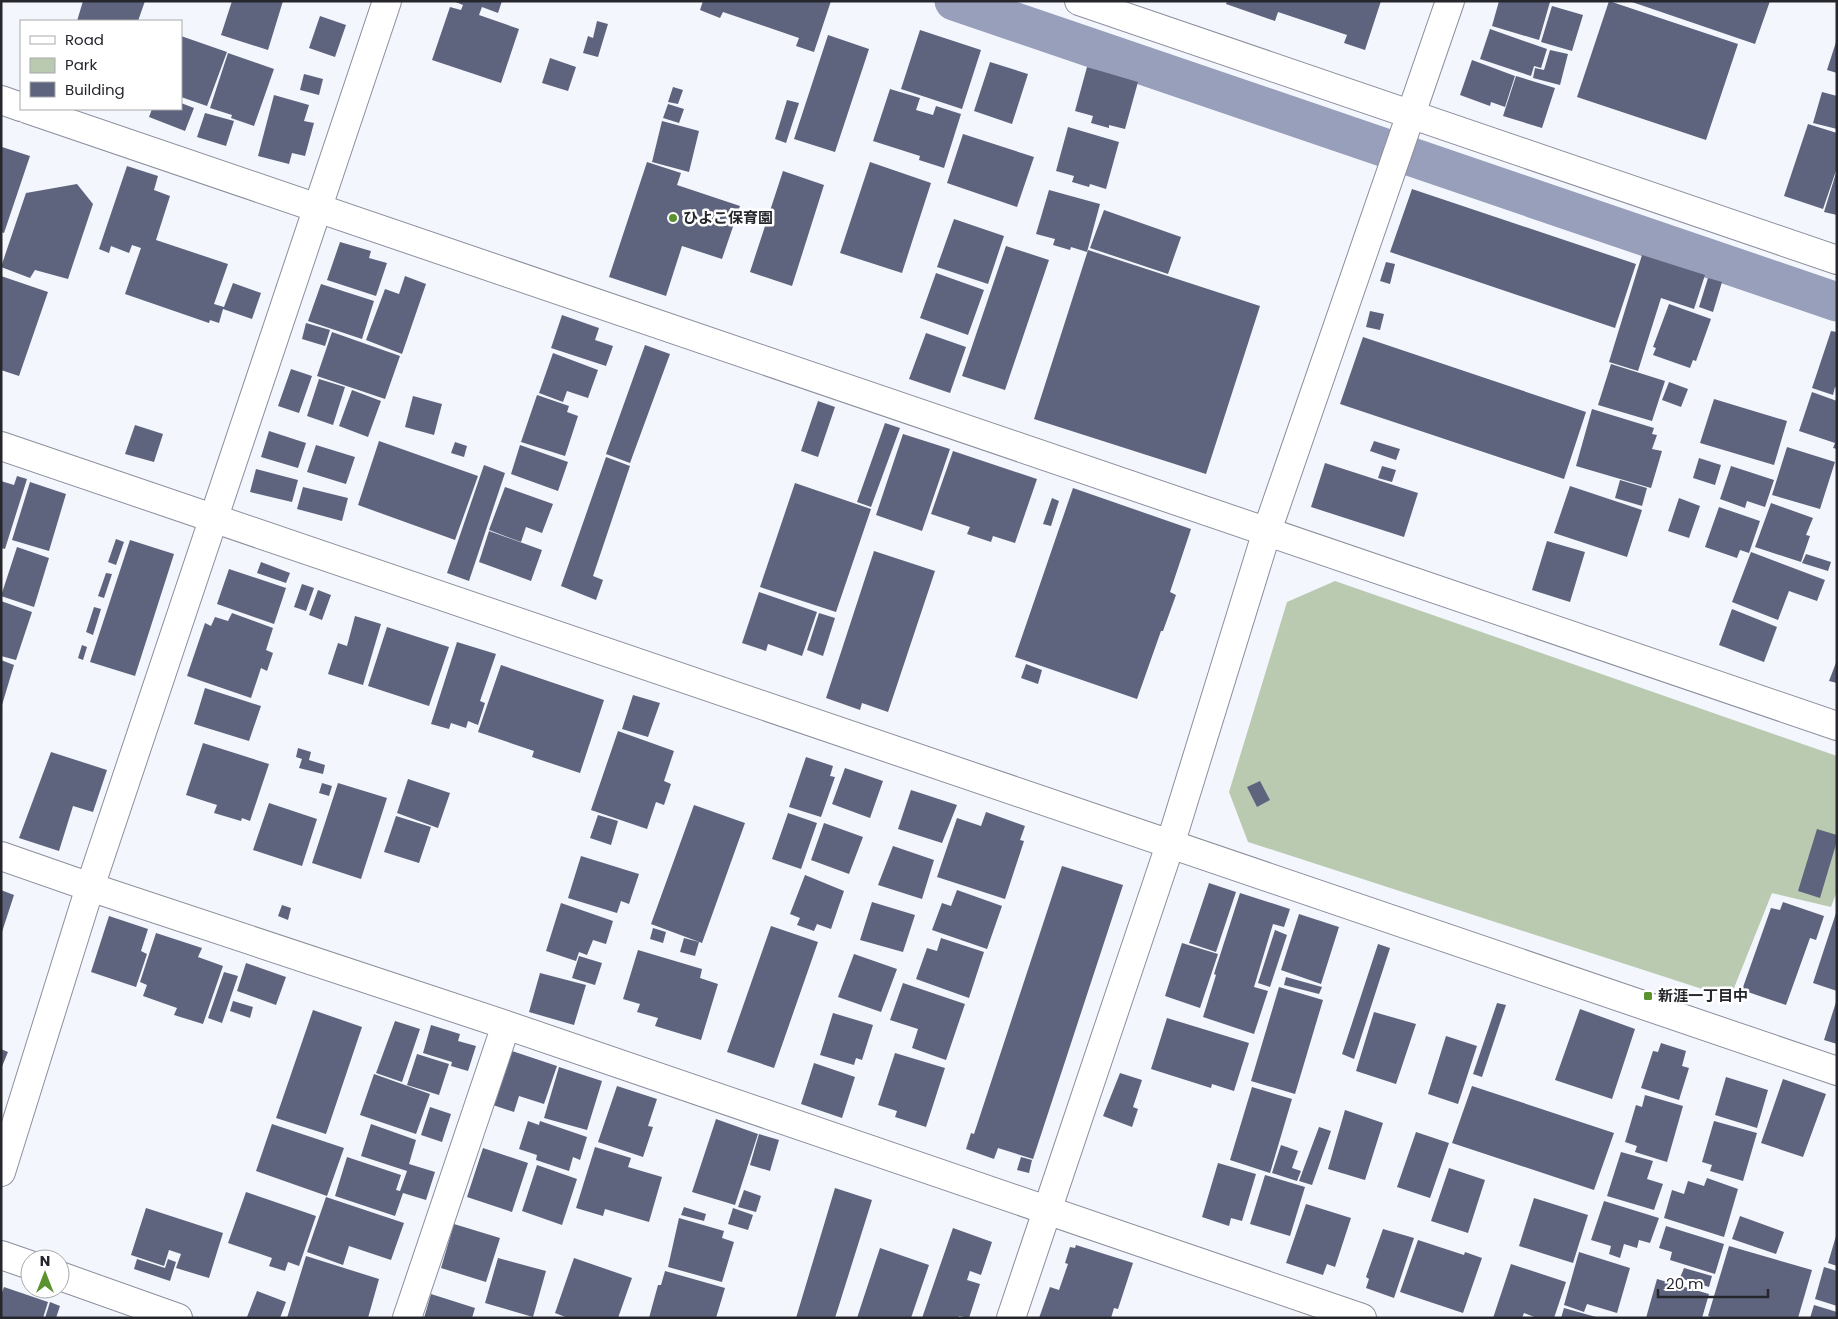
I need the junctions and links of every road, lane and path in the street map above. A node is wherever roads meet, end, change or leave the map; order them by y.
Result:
1 (387, 1) edge
2 (1079, 1) edge
3 (1450, 1) edge
4 (1, 100) edge
5 (20, 107) edge
6 (30, 110) edge
7 (1409, 123) junction
8 (317, 208) junction
9 (1837, 260) edge
10 (1, 446) edge
11 (213, 517) junction
12 (1267, 530) junction
13 (1837, 726) edge
14 (1170, 844) junction
15 (1, 856) edge
16 (90, 887) junction
17 (506, 1025) junction
18 (1837, 1071) edge
19 (1, 1172) edge
20 (1046, 1211) junction
21 (1, 1255) edge
22 (20, 1262) edge
23 (70, 1280) edge
24 (178, 1318) edge
25 (407, 1318) edge
26 (1011, 1318) edge
27 (1362, 1318) edge

1 - 8 street
2 - 7 street
3 - 7 street
4 - 5 street
6 - 8 street
7 - 9 street
7 - 12 street
8 - 11 street
8 - 12 street
10 - 11 street
11 - 14 street
11 - 16 street
12 - 13 street
12 - 14 street
14 - 18 street
14 - 20 street
15 - 16 street
16 - 17 street
16 - 19 street
17 - 20 street
17 - 25 street
20 - 26 street
20 - 27 street
21 - 22 street
23 - 24 street

